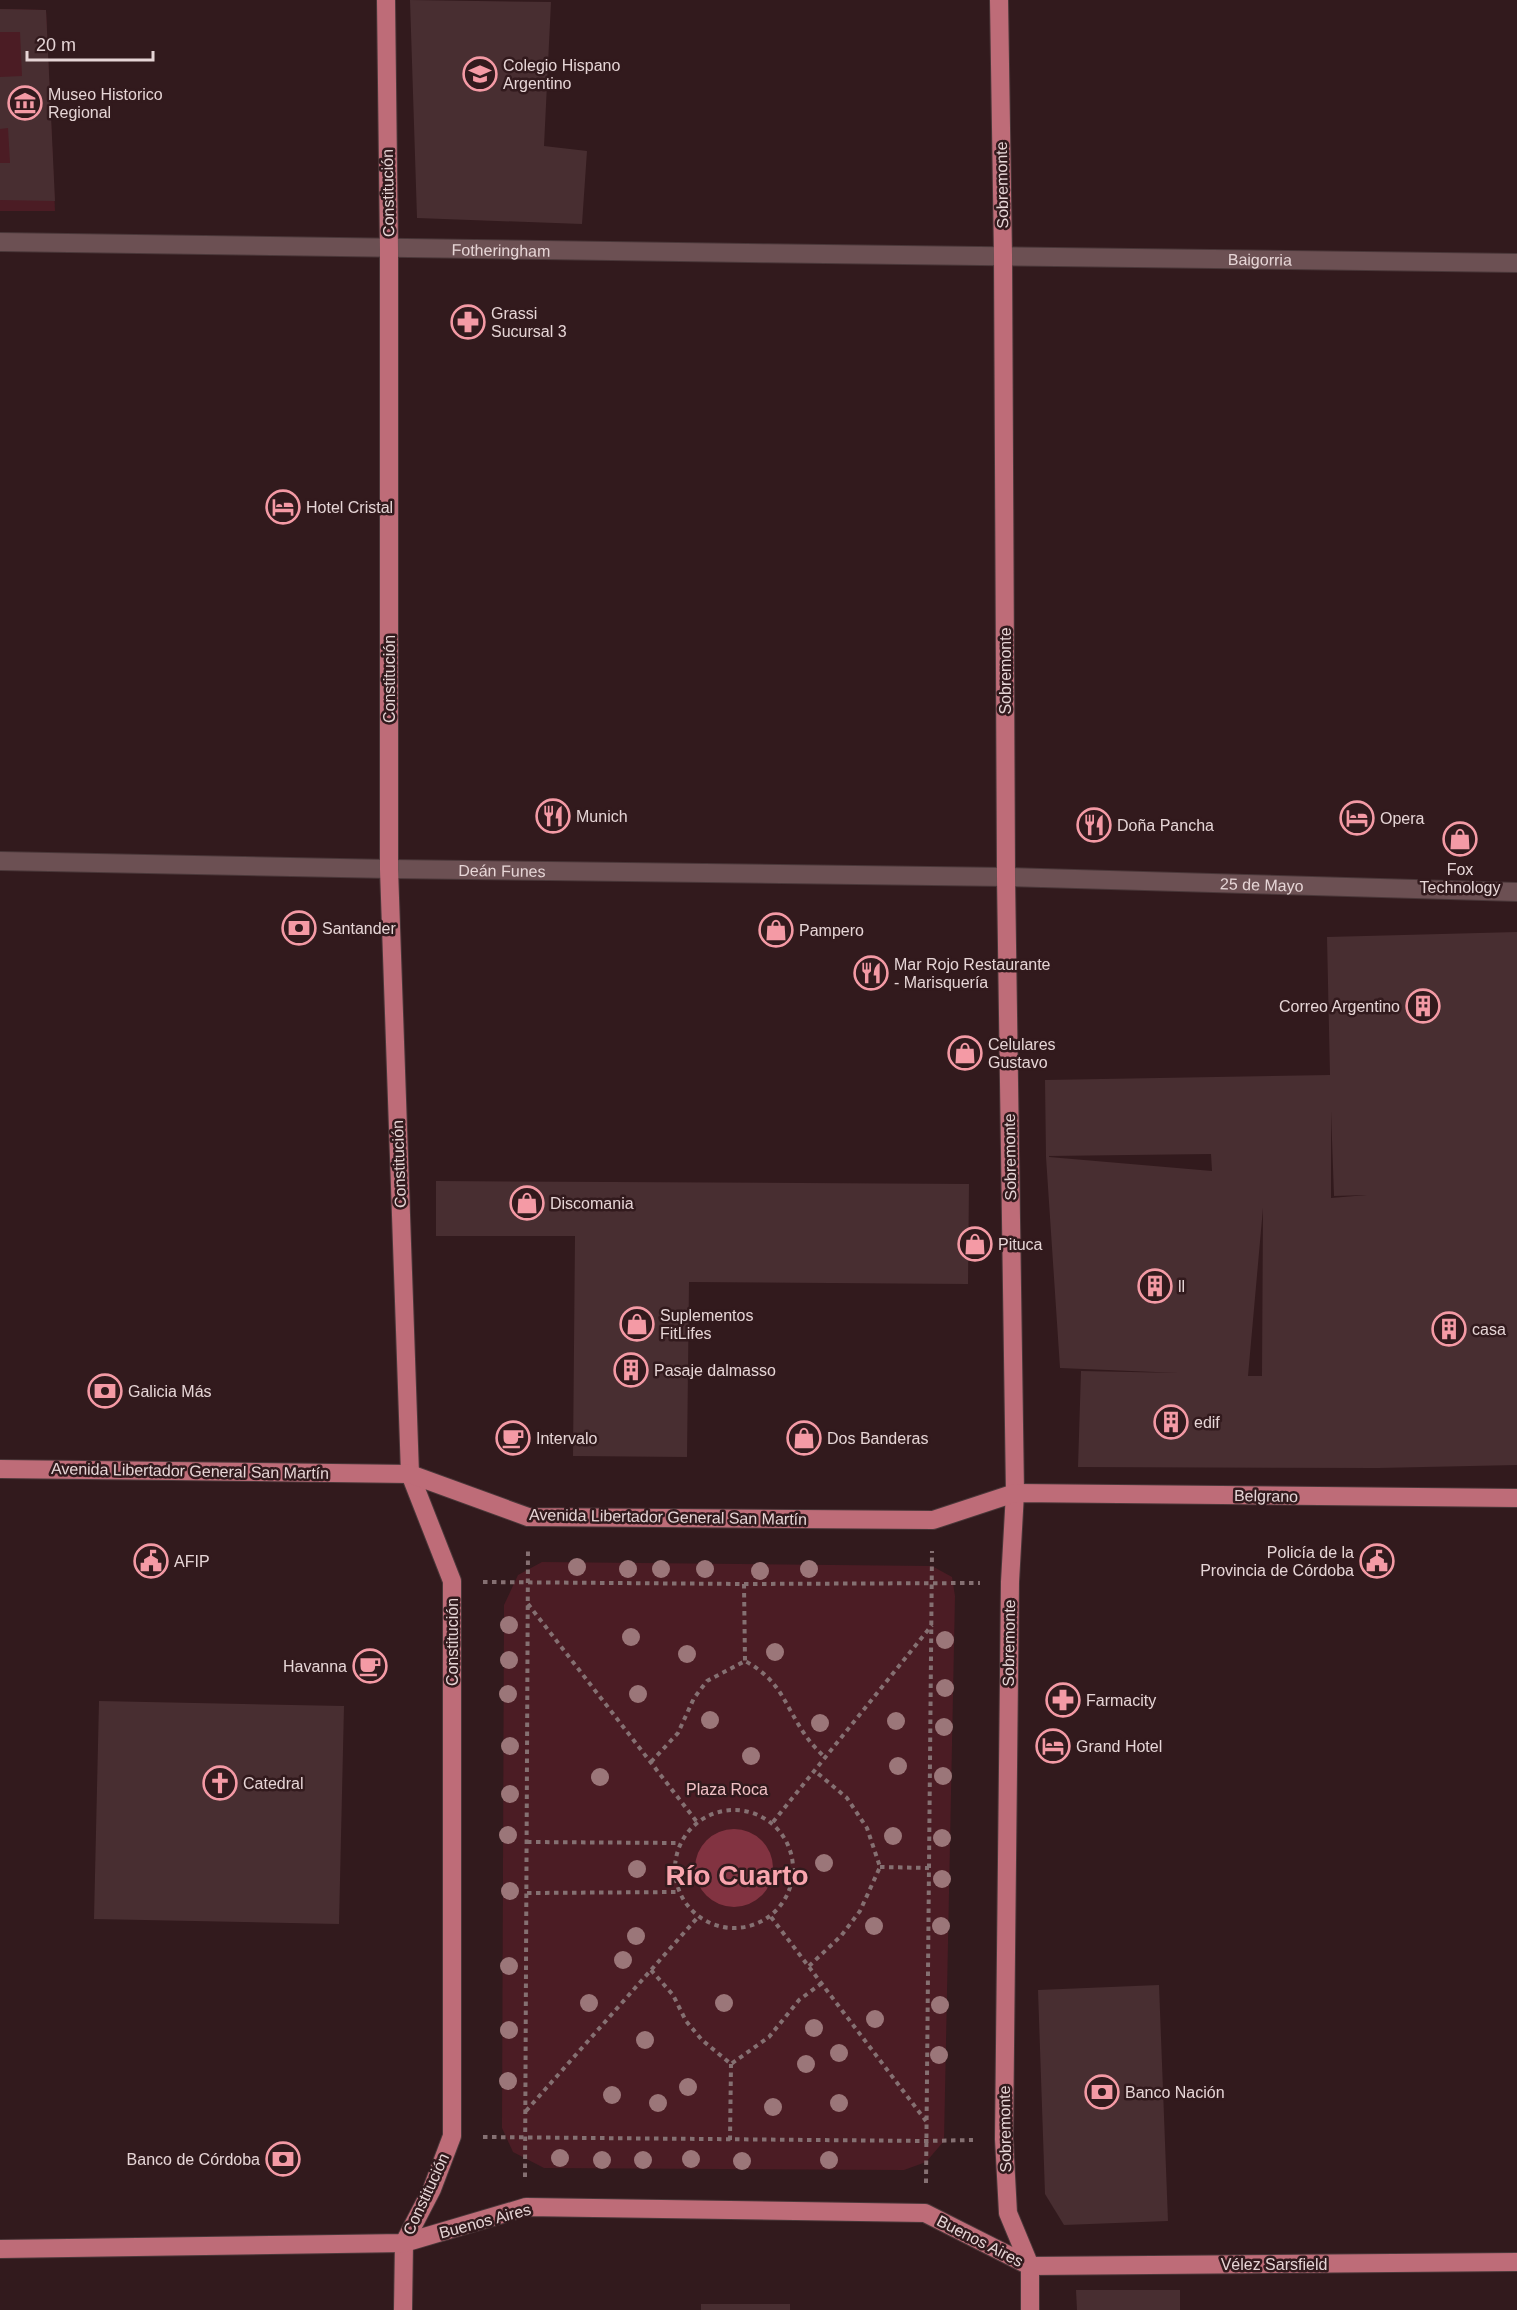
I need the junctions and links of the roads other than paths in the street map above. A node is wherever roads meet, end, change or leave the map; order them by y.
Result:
1 (386, 0) edge
2 (999, 0) edge
3 (0, 242) edge
4 (389, 250) junction
5 (1003, 255) junction
6 (1517, 263) edge
7 (0, 861) edge
8 (389, 869) junction
9 (1006, 877) junction
10 (1517, 892) edge
11 (0, 1469) edge
12 (410, 1474) junction
13 (1015, 1493) junction
14 (1517, 1498) edge
15 (404, 2243) junction
16 (0, 2249) edge
17 (1517, 2262) edge
18 (1030, 2266) junction
19 (403, 2310) edge
20 (1030, 2310) edge

1 - 4 main road, Constitución
2 - 5 main road, Sobremonte
3 - 4 street, Fotheringham
4 - 5 street, Fotheringham
4 - 8 main road, Constitución
5 - 6 street, Baigorria
5 - 9 main road, Sobremonte
7 - 8 street, Deán Funes
8 - 9 street, Deán Funes
8 - 12 main road, Constitución
9 - 10 street, 25 de Mayo
9 - 13 main road, Sobremonte
11 - 12 main road, Avenida Libertador General San Martín
12 - 13 main road, Avenida Libertador General San Martín
12 - 15 main road, Constitución
13 - 14 main road, Belgrano
13 - 18 main road, Sobremonte
15 - 16 main road, Buenos Aires
15 - 18 main road, Buenos Aires
15 - 19 main road, Constitución
17 - 18 main road, Vélez Sarsfield
18 - 20 main road, Sobremonte

